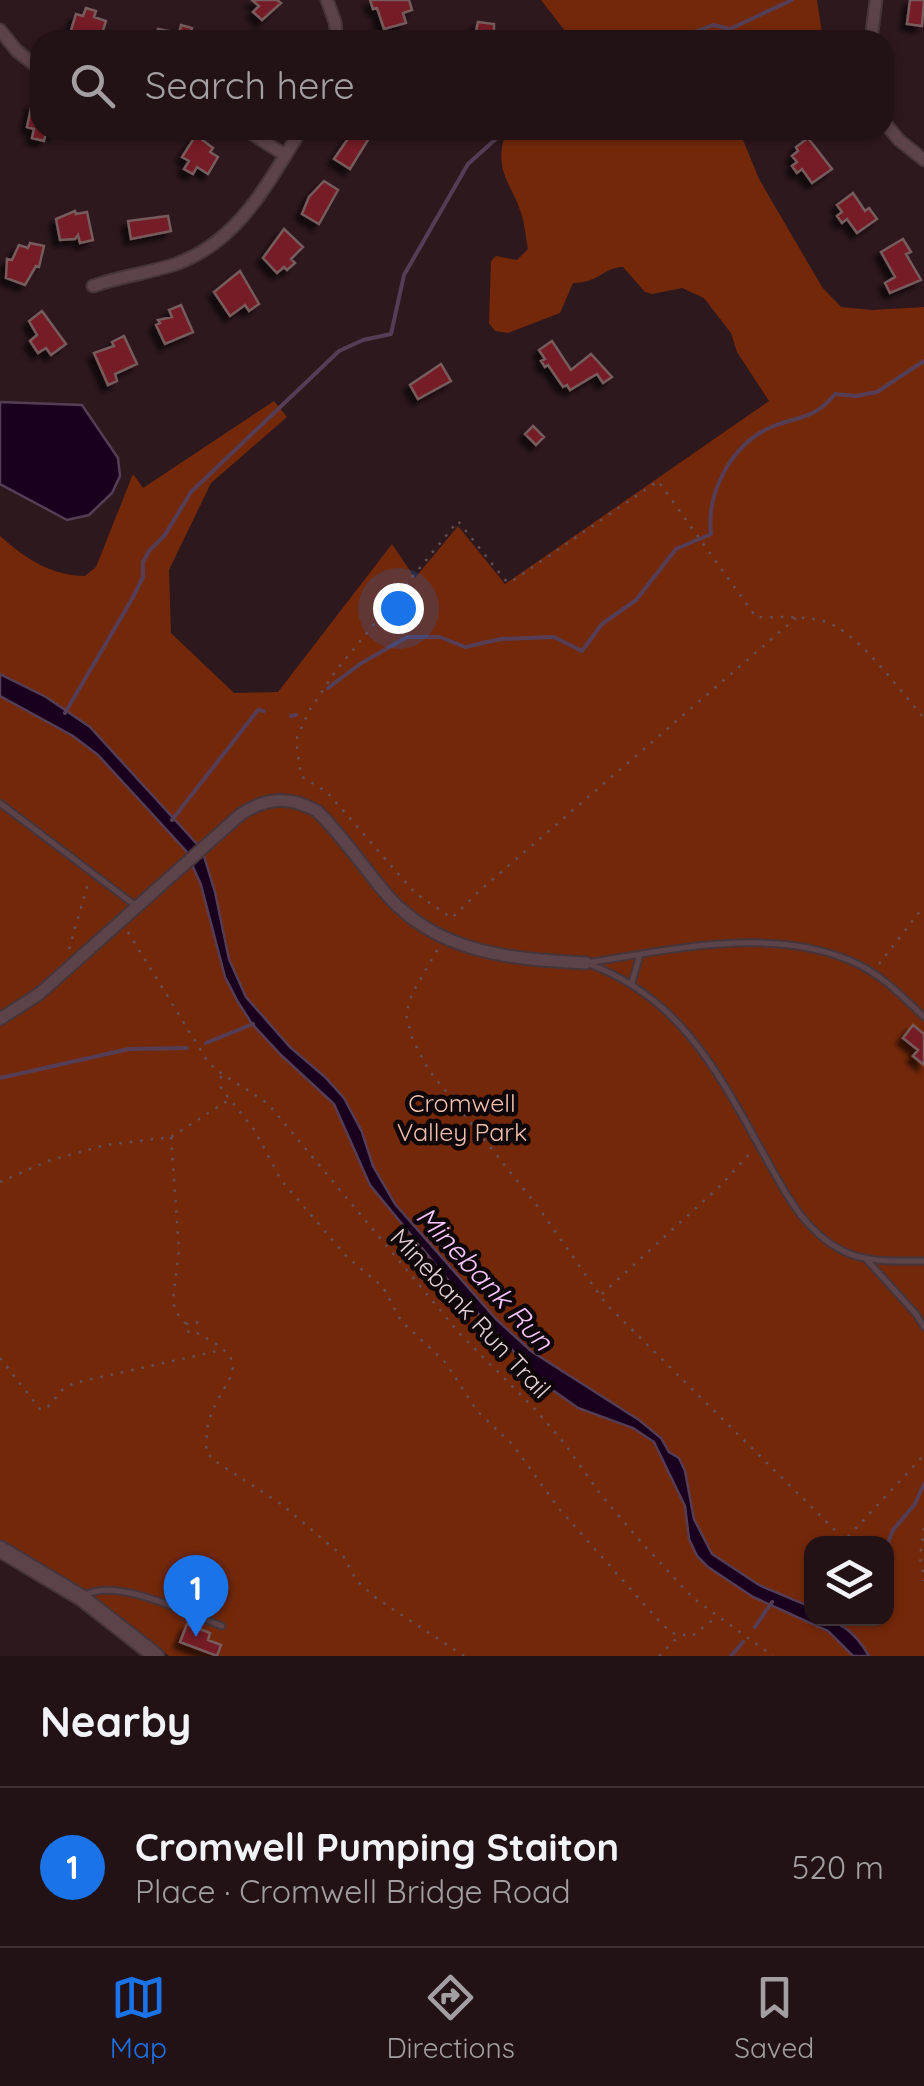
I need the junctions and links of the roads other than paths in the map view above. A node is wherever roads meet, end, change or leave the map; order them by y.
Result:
1 (328, 0) edge
2 (876, 0) edge
3 (0, 30) edge
4 (336, 30) edge
5 (872, 30) edge
6 (30, 61) edge
7 (894, 133) edge
8 (262, 140) edge
9 (295, 140) edge
10 (286, 155) junction
11 (924, 160) edge
12 (93, 286) dead end
13 (0, 803) edge
14 (138, 908) junction
15 (640, 954) junction
16 (586, 963) junction
17 (632, 983) junction
18 (924, 1016) edge
19 (0, 1019) edge
20 (864, 1258) junction
21 (924, 1261) edge
22 (924, 1326) edge
23 (0, 1549) edge
24 (82, 1598) junction
25 (222, 1626) dead end
26 (156, 1656) edge

1 - 4 street
2 - 5 street
3 - 6 street
7 - 11 street
8 - 10 street
9 - 10 street
10 - 12 street
13 - 14 lane
14 - 16 street
14 - 19 street
15 - 16 lane
15 - 17 lane
15 - 18 lane
16 - 17 lane
17 - 20 lane
20 - 21 lane
20 - 22 lane
23 - 24 main road
24 - 25 lane
24 - 26 main road

